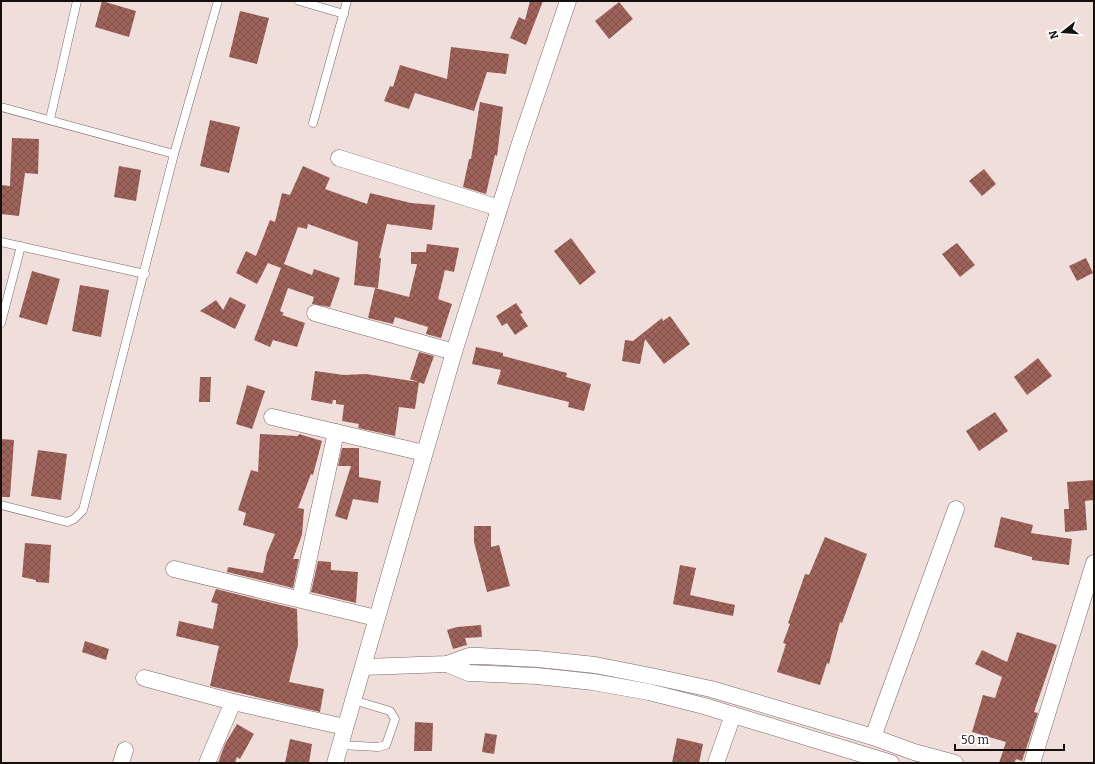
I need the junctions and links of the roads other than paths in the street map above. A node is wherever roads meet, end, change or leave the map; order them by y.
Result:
1 (77, 1) edge
2 (218, 1) edge
3 (300, 1) edge
4 (348, 1) edge
5 (568, 1) edge
6 (344, 14) junction
7 (1, 107) edge
8 (50, 119) junction
9 (313, 123) dead end
10 (174, 154) junction
11 (339, 158) dead end
12 (500, 208) junction
13 (1, 242) edge
14 (22, 246) junction
15 (145, 274) junction
16 (315, 313) dead end
17 (1, 323) edge
18 (454, 352) junction
19 (272, 417) dead end
20 (336, 432) junction
21 (424, 453) junction
22 (1, 505) edge
23 (956, 509) dead end
24 (1094, 563) edge
25 (174, 569) dead end
26 (300, 599) junction
27 (376, 618) junction
28 (447, 664) junction
29 (364, 666) junction
30 (144, 678) dead end
31 (353, 700) junction
32 (232, 702) junction
33 (733, 715) junction
34 (345, 727) junction
35 (873, 737) junction
36 (893, 744) junction
37 (340, 745) junction
38 (207, 763) edge
39 (335, 763) edge
40 (716, 763) edge
41 (889, 763) edge
42 (955, 763) edge
43 (1032, 763) edge

1 - 8 lane
2 - 10 lane
3 - 6 lane
4 - 6 lane
5 - 12 street
6 - 9 lane
7 - 8 lane
8 - 10 lane
10 - 15 lane
11 - 12 street
12 - 18 street
13 - 14 lane
14 - 15 lane
14 - 17 lane
15 - 22 lane
16 - 18 street
18 - 21 street
19 - 20 street
20 - 21 street
20 - 26 street
21 - 27 street
23 - 35 street
24 - 43 street
25 - 26 street
26 - 27 street
27 - 29 street
28 - 29 street
28 - 33 street
28 - 35 street
29 - 31 street
30 - 32 street
31 - 34 street
31 - 37 lane
32 - 34 street
32 - 38 street
33 - 40 street
33 - 41 street
34 - 37 street
35 - 36 street
36 - 41 street
36 - 42 street
37 - 39 street

